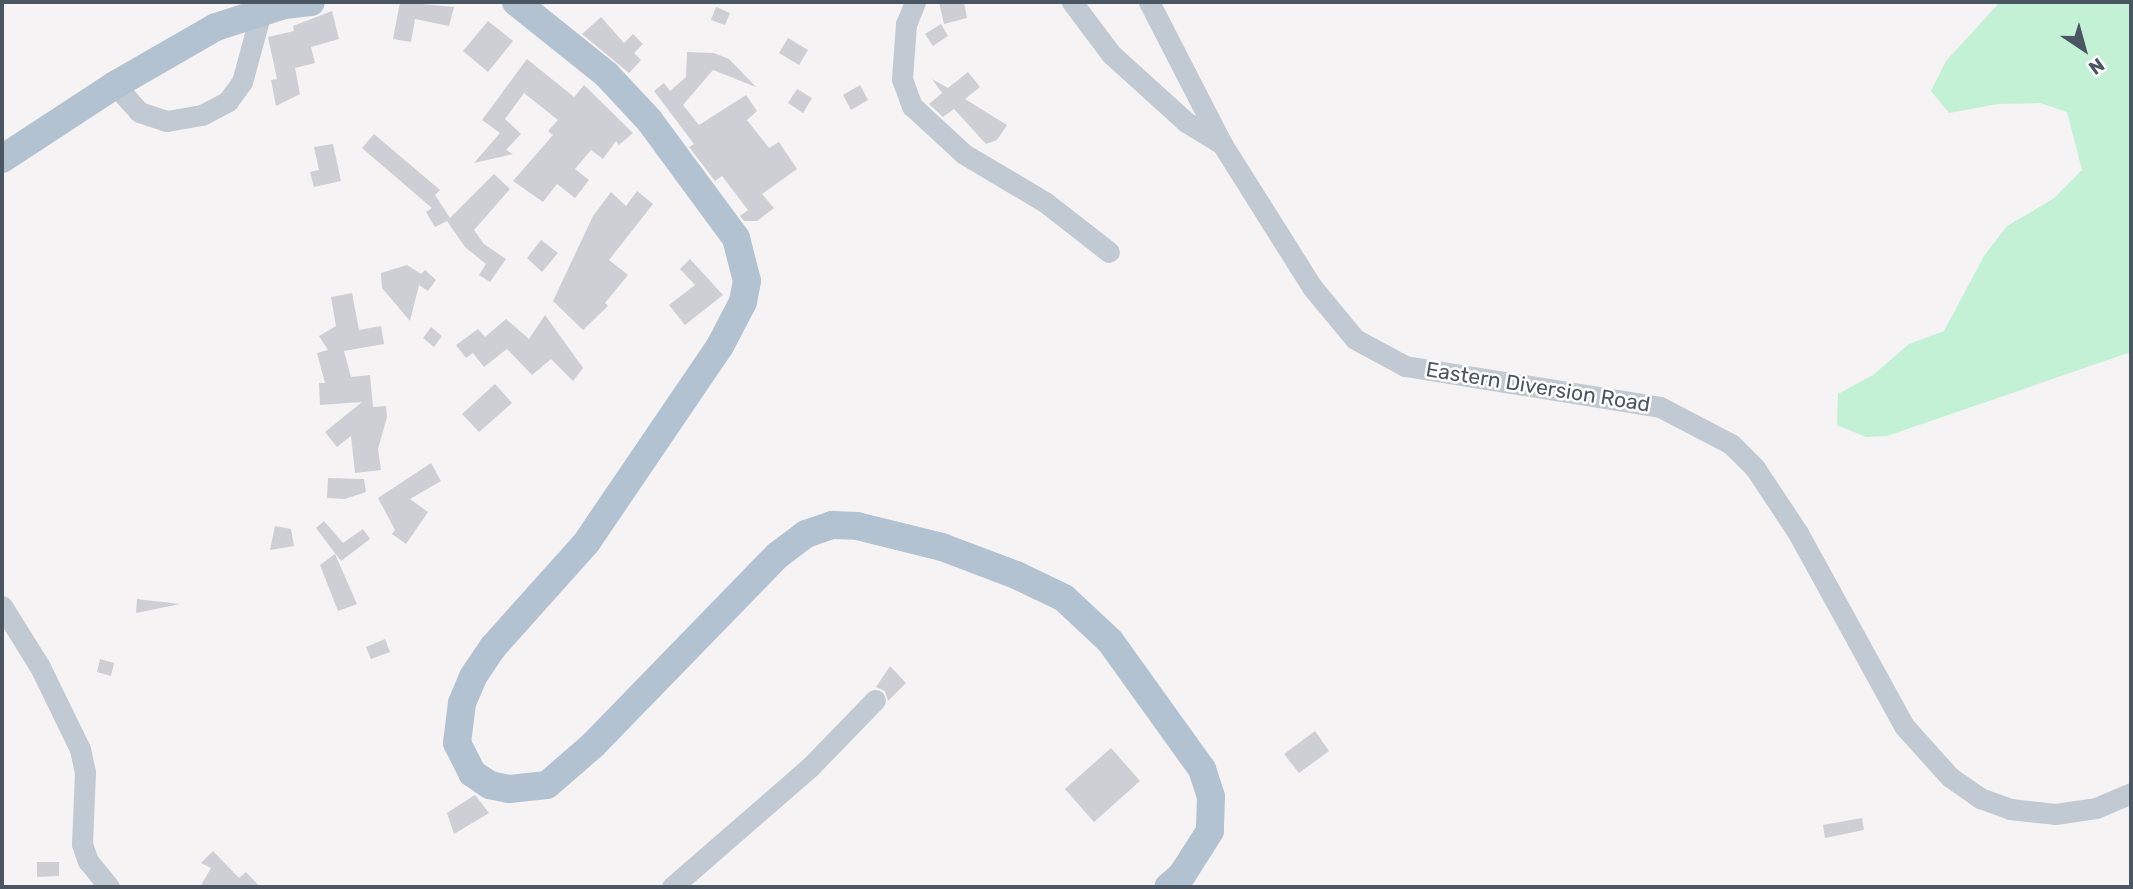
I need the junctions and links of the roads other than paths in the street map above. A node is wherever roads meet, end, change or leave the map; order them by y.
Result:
1 (311, 2) edge
2 (516, 2) edge
3 (1072, 2) edge
4 (1149, 2) edge
5 (909, 5) edge
6 (261, 12) junction
7 (115, 85) junction
8 (1222, 144) junction
9 (2, 159) edge
10 (1109, 252) dead end
11 (2, 606) edge
12 (874, 700) dead end
13 (2131, 793) edge
14 (109, 887) edge
15 (672, 887) edge
16 (1170, 887) edge

1 - 6 main road
2 - 16 main road
3 - 8 street
4 - 8 street, Eastern Diversion Road
5 - 10 street
6 - 7 main road
6 - 7 street
7 - 9 main road
8 - 13 street, Eastern Diversion Road
11 - 14 street
12 - 15 street

